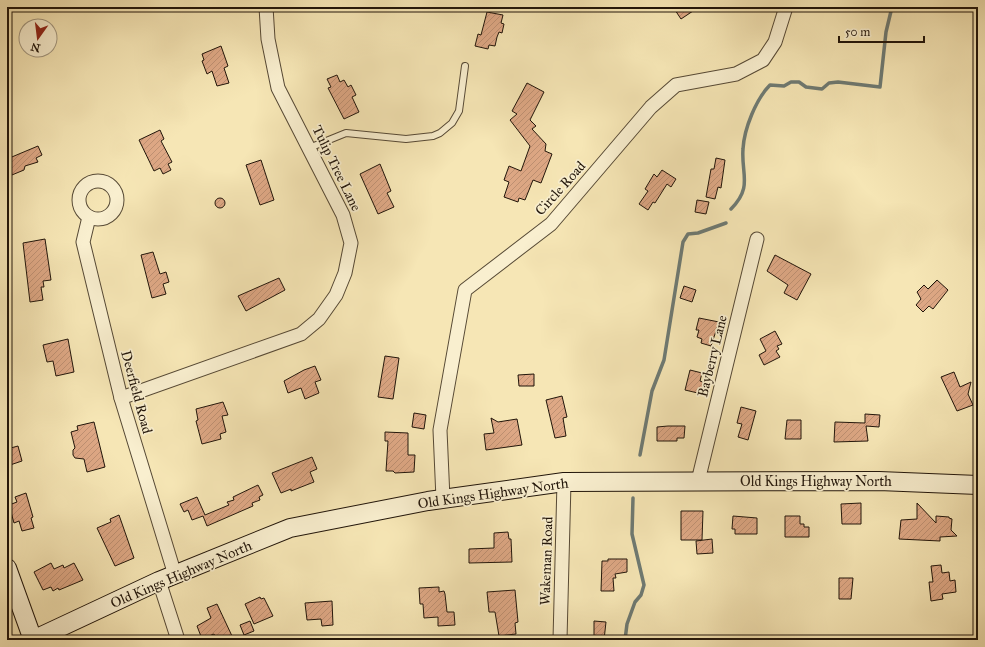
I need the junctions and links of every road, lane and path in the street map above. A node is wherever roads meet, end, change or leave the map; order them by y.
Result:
1 (266, 7) edge
2 (786, 7) edge
3 (465, 66) dead end
4 (309, 148) junction
5 (89, 216) dead end
6 (757, 239) dead end
7 (121, 398) junction
8 (698, 481) junction
9 (564, 482) junction
10 (978, 485) edge
11 (443, 499) junction
12 (7, 568) edge
13 (167, 578) junction
14 (33, 640) edge
15 (178, 640) edge
16 (560, 640) edge

1 - 4 street, Tulip Tree Lane
2 - 11 street, Circle Road
3 - 4 lane
4 - 7 street, Tulip Tree Lane
5 - 7 street, Deerfield Road
6 - 8 street, Bayberry Lane
7 - 13 street, Deerfield Road
8 - 9 main road, Old Kings Highway North
8 - 10 main road, Old Kings Highway North
9 - 11 main road, Old Kings Highway North
9 - 16 street, Wakeman Road
11 - 13 main road, Old Kings Highway North
12 - 14 main road
13 - 14 main road, Old Kings Highway North
13 - 15 street, Deerfield Road

